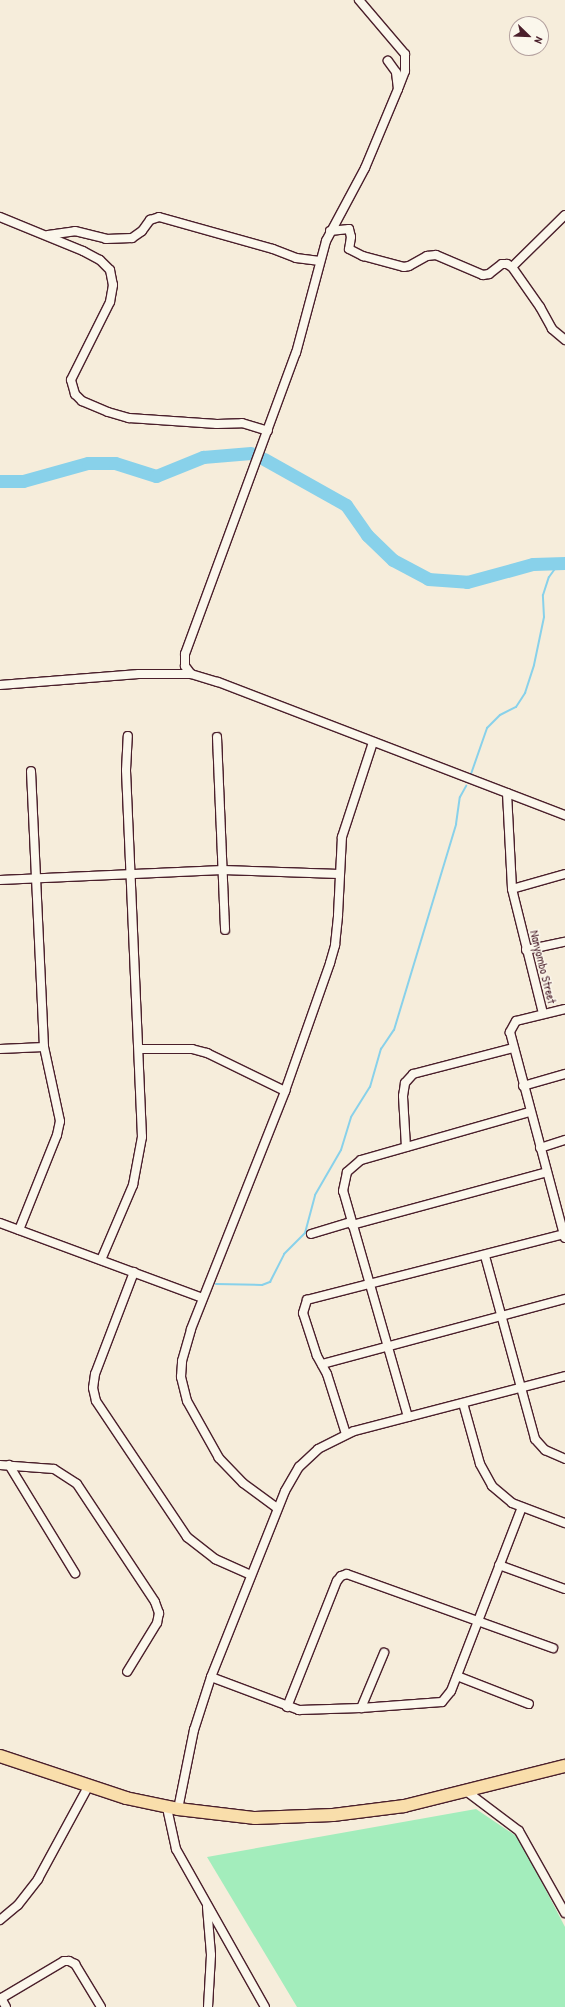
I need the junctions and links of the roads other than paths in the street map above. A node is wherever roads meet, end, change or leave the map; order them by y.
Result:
1 (359, 0) edge
2 (388, 60) dead end
3 (398, 89) junction
4 (565, 215) edge
5 (0, 217) edge
6 (330, 231) junction
7 (48, 235) junction
8 (320, 261) junction
9 (512, 267) junction
10 (565, 340) edge
11 (268, 431) junction
12 (190, 674) junction
13 (0, 685) edge
14 (128, 736) dead end
15 (217, 737) dead end
16 (373, 742) junction
17 (31, 771) dead end
18 (507, 793) junction
19 (565, 815) edge
20 (223, 870) junction
21 (130, 874) junction
22 (339, 874) junction
23 (565, 874) edge
24 (36, 878) junction
25 (0, 880) edge
26 (512, 890) junction
27 (225, 930) dead end
28 (565, 942) edge
29 (526, 950) junction
30 (565, 1009) edge
31 (543, 1013) junction
32 (44, 1047) junction
33 (513, 1048) junction
34 (0, 1049) edge
35 (140, 1049) junction
36 (565, 1074) edge
37 (523, 1086) junction
38 (285, 1091) junction
39 (530, 1112) junction
40 (565, 1140) edge
41 (406, 1147) junction
42 (540, 1148) junction
43 (547, 1172) junction
44 (0, 1223) edge
45 (352, 1223) junction
46 (19, 1230) junction
47 (311, 1234) dead end
48 (565, 1236) edge
49 (485, 1256) junction
50 (101, 1260) junction
51 (134, 1272) junction
52 (369, 1285) junction
53 (203, 1298) junction
54 (565, 1299) edge
55 (502, 1317) junction
56 (388, 1346) junction
57 (322, 1364) junction
58 (565, 1376) edge
59 (521, 1387) junction
60 (462, 1403) junction
61 (408, 1418) junction
62 (346, 1434) junction
63 (565, 1459) edge
64 (0, 1465) edge
65 (9, 1466) junction
66 (522, 1507) junction
67 (277, 1508) junction
68 (565, 1523) edge
69 (499, 1565) junction
70 (75, 1573) dead end
71 (251, 1575) junction
72 (565, 1589) edge
73 (477, 1621) junction
74 (553, 1648) dead end
75 (384, 1653) dead end
76 (127, 1672) dead end
77 (457, 1676) junction
78 (211, 1677) junction
79 (529, 1704) dead end
80 (287, 1707) junction
81 (361, 1708) junction
82 (0, 1756) edge
83 (565, 1766) edge
84 (88, 1787) junction
85 (466, 1791) junction
86 (172, 1809) junction
87 (207, 1904) junction
88 (565, 1913) edge
89 (0, 1920) edge
90 (0, 1999) edge
91 (6, 2007) edge
92 (101, 2007) edge
93 (208, 2007) edge
94 (265, 2007) edge

1 - 3 street
2 - 3 street
3 - 6 street
4 - 9 street
5 - 7 street
6 - 8 street
6 - 9 street
7 - 8 street
7 - 11 street
8 - 11 street
9 - 10 street
11 - 12 street
12 - 13 street
12 - 16 street
14 - 21 street
15 - 20 street
16 - 18 street
16 - 22 street
17 - 24 street
18 - 19 street
18 - 26 street, Nanyombo Street
20 - 21 street
20 - 22 street
20 - 27 street
21 - 24 street
21 - 35 street
22 - 38 street
23 - 26 street
24 - 25 street
24 - 32 street
26 - 29 street, Nanyombo Street
28 - 29 street
29 - 31 street, Nanyombo Street
30 - 31 street
31 - 33 street, Nanyombo Street
32 - 34 street
32 - 46 street
33 - 37 street, Nanyombo Street
33 - 41 street
35 - 38 street
35 - 50 street
36 - 37 street
37 - 39 street, Nanyombo Street
38 - 53 street
39 - 41 street
39 - 42 street, Nanyombo Street
40 - 42 street
41 - 45 street
42 - 43 street, Nanyombo Street
43 - 45 street
43 - 48 street, Nanyombo Street
44 - 46 street
45 - 47 street
45 - 52 street
46 - 50 street
48 - 49 street
49 - 52 street
49 - 55 street
50 - 51 street
51 - 53 street
51 - 71 street
52 - 56 street
52 - 57 street
53 - 67 street
54 - 55 street
55 - 56 street
55 - 59 street
56 - 57 street
56 - 61 street
57 - 62 street
58 - 59 street
59 - 60 street
59 - 63 street
60 - 61 street
60 - 66 street
61 - 62 street
62 - 67 street
64 - 65 street
65 - 70 street
65 - 76 street
66 - 68 street
66 - 69 street
67 - 71 street
69 - 72 street
69 - 73 street
71 - 78 street
73 - 74 street
73 - 77 street
73 - 80 street
75 - 81 street
77 - 79 street
77 - 81 street
78 - 80 street
78 - 86 street
80 - 81 street
82 - 84 highway
83 - 85 highway
84 - 86 highway
84 - 89 street
85 - 86 highway
85 - 88 street
86 - 87 street
87 - 93 street
87 - 94 street
90 - 91 street
90 - 92 street

